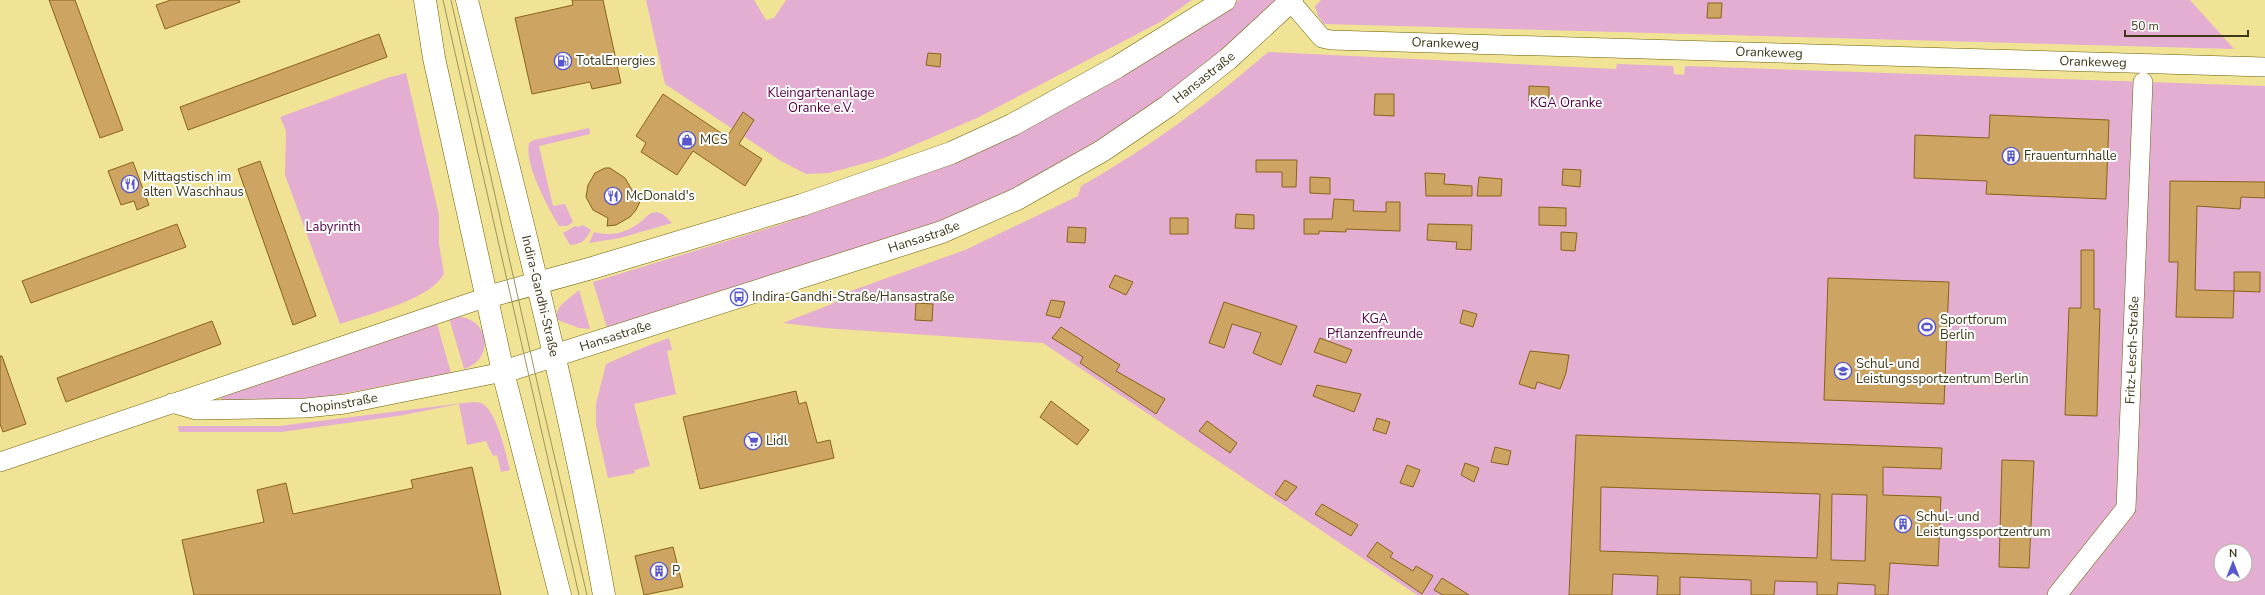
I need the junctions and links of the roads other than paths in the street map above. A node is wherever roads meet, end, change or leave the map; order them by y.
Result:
1 (425, 0) edge
2 (467, 0) edge
3 (1225, 0) edge
4 (1292, 1) edge
5 (2265, 67) edge
6 (2143, 82) dead end
7 (538, 283) junction
8 (487, 297) junction
9 (556, 356) junction
10 (503, 372) junction
11 (172, 403) junction
12 (0, 462) edge
13 (560, 595) edge
14 (604, 595) edge
15 (2056, 595) edge

1 - 8 main road
2 - 7 main road, Indira-Gandhi-Straße
3 - 7 main road
4 - 5 street, Orankeweg
4 - 9 main road, Hansastraße
6 - 15 street, Fritz-Lesch-Straße
7 - 8 main road
7 - 9 main road, Indira-Gandhi-Straße
8 - 10 main road
8 - 11 street
9 - 10 main road, Hansastraße
9 - 14 main road, Indira-Gandhi-Straße
10 - 11 street, Chopinstraße
10 - 13 main road
11 - 12 street

